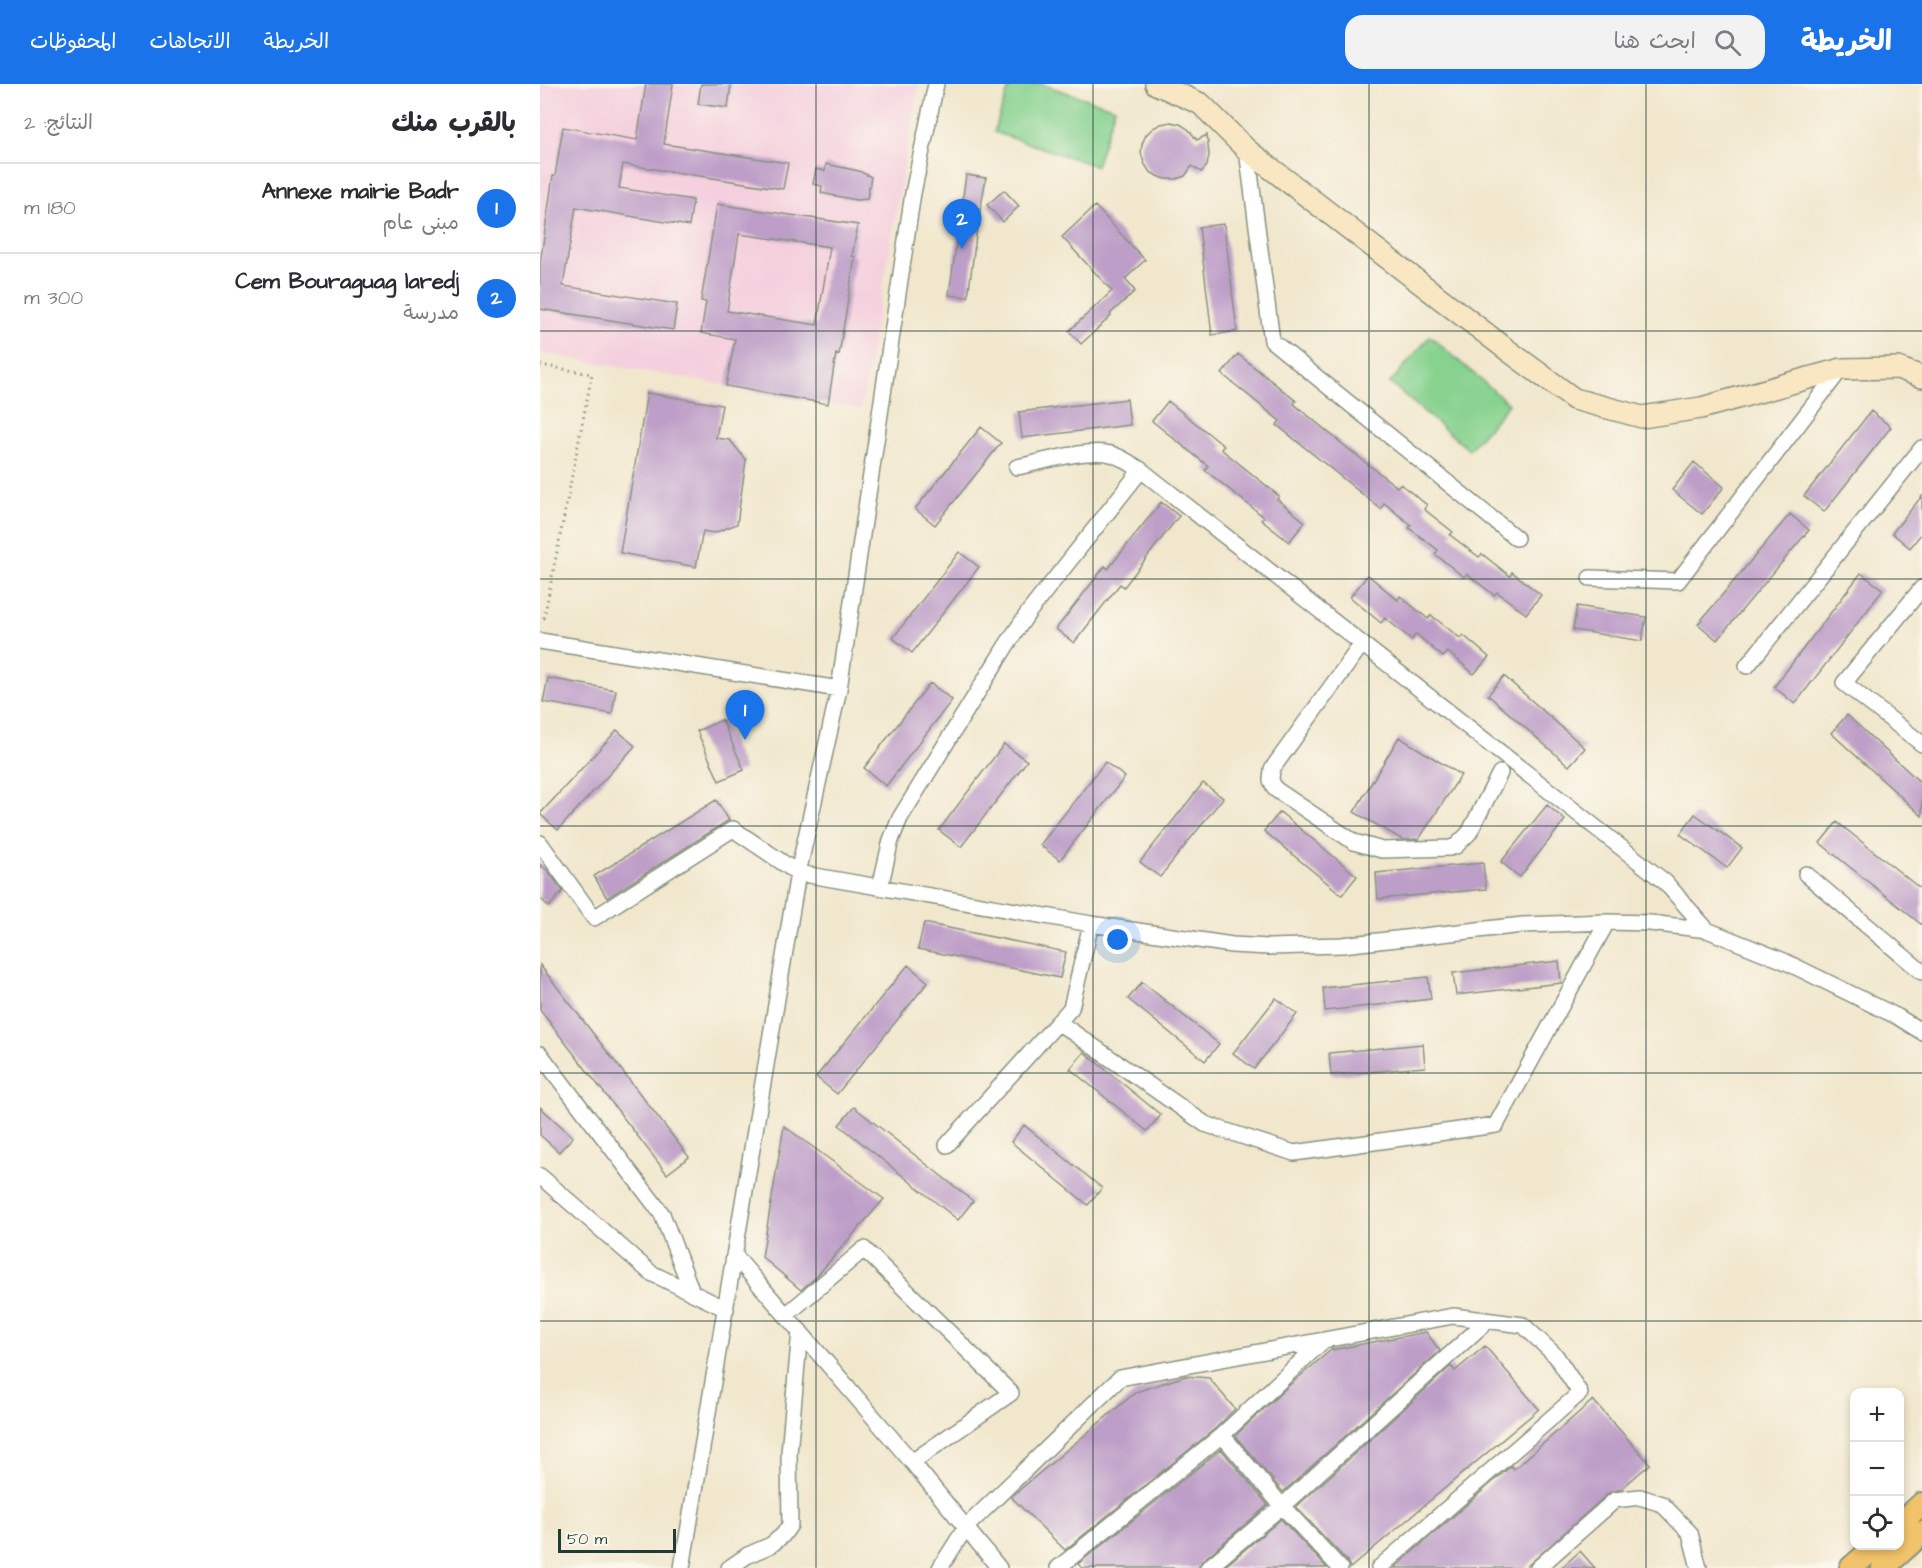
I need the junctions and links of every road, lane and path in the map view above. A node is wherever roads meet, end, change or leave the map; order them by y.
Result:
1 (936, 84) edge
2 (1156, 84) edge
3 (1247, 150) junction
4 (540, 365) edge
5 (1841, 369) junction
6 (1922, 377) edge
7 (1922, 448) edge
8 (1017, 466) dead end
9 (1141, 470) junction
10 (1516, 538) dead end
11 (1590, 578) dead end
12 (1922, 588) edge
13 (540, 617) edge
14 (540, 641) edge
15 (1362, 644) junction
16 (1748, 666) dead end
17 (839, 689) junction
18 (1922, 744) edge
19 (1500, 773) dead end
20 (540, 843) edge
21 (798, 873) junction
22 (1806, 874) dead end
23 (880, 887) junction
24 (1607, 922) junction
25 (1090, 924) junction
26 (1707, 930) junction
27 (1922, 972) edge
28 (1058, 1022) junction
29 (1922, 1032) edge
30 (540, 1054) edge
31 (947, 1146) dead end
32 (540, 1176) edge
33 (735, 1255) junction
34 (692, 1292) junction
35 (726, 1309) junction
36 (786, 1315) junction
37 (1487, 1322) junction
38 (800, 1331) junction
39 (1325, 1339) junction
40 (1222, 1435) junction
41 (912, 1462) junction
42 (1922, 1504) edge
43 (1282, 1506) junction
44 (1904, 1520) edge
45 (966, 1527) junction
46 (1922, 1533) edge
47 (1871, 1550) edge
48 (682, 1568) edge
49 (729, 1568) edge
50 (940, 1568) edge
51 (999, 1568) edge
52 (1058, 1568) edge
53 (1208, 1568) edge
54 (1340, 1568) edge
55 (1379, 1568) edge
56 (1538, 1568) edge
57 (1699, 1568) edge
58 (1851, 1568) edge
59 (1883, 1568) edge

1 - 17 street
2 - 3 main road
3 - 5 main road
3 - 10 street
4 - 13 path
5 - 6 main road
5 - 11 street
7 - 16 street
8 - 9 street
9 - 15 street
9 - 23 street
12 - 18 street
14 - 17 street
15 - 19 street
15 - 26 street
17 - 21 street
20 - 21 street
21 - 23 street
21 - 33 street
22 - 27 street
23 - 25 street
24 - 25 street
24 - 26 street
24 - 28 street
25 - 28 street
26 - 29 street
28 - 31 street
30 - 34 street
32 - 34 street
33 - 35 street
33 - 36 street
34 - 35 street
35 - 48 street
36 - 38 street
36 - 41 street
37 - 39 street
37 - 43 street
37 - 55 street
38 - 41 street
38 - 49 street
39 - 40 street
39 - 45 street
40 - 43 street
40 - 52 street
41 - 45 street
42 - 44 main road
43 - 53 street
43 - 54 street
45 - 50 street
45 - 51 street
46 - 59 main road
47 - 58 main road
56 - 57 street

